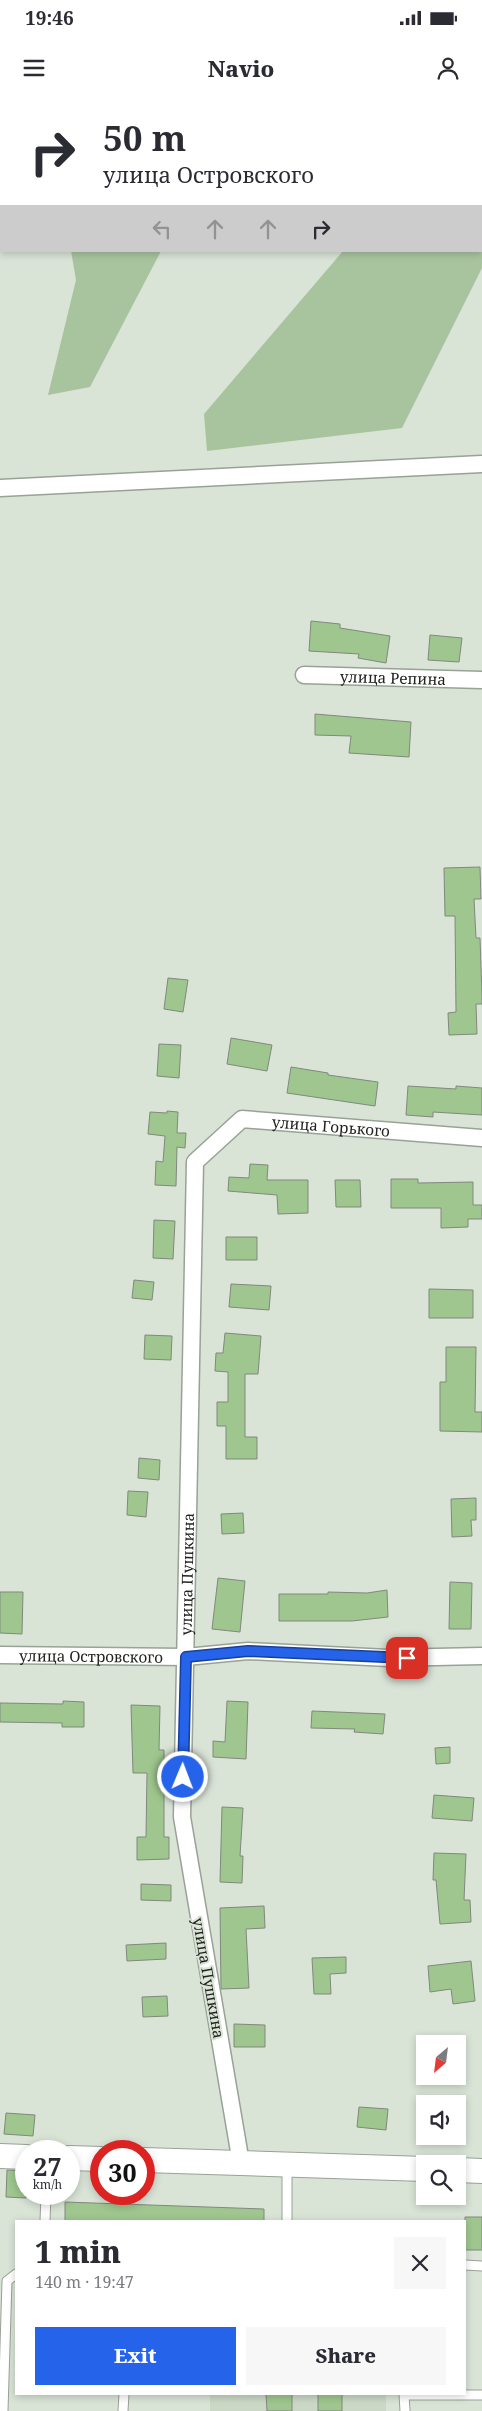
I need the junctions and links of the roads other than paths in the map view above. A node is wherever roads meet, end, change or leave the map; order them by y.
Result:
1 (482, 464) edge
2 (0, 488) edge
3 (304, 675) dead end
4 (482, 680) edge
5 (482, 1138) edge
6 (195, 1162) joint
7 (0, 1654) edge
8 (482, 1656) edge
9 (186, 1657) junction
10 (0, 2156) edge
11 (15, 2157) edge
12 (155, 2160) edge
13 (241, 2163) junction
14 (287, 2165) junction
15 (416, 2169) edge
16 (466, 2170) edge
17 (482, 2171) edge
18 (46, 2205) edge
19 (45, 2220) edge
20 (287, 2220) edge
21 (466, 2265) edge
22 (482, 2266) edge
23 (15, 2275) edge
24 (466, 2394) edge
25 (124, 2395) edge
26 (404, 2395) edge
27 (482, 2395) edge
28 (3, 2411) edge
29 (123, 2411) edge
30 (406, 2411) edge

1 - 2 street
3 - 4 street, улица Репина
5 - 6 street, улица Горького
6 - 9 street, улица Пушкина
7 - 9 street, улица Островского
8 - 9 street, улица Островского
9 - 13 street, улица Пушкина
10 - 11 street
12 - 13 street
13 - 14 street
14 - 15 street
14 - 20 lane
16 - 17 street
18 - 19 lane
21 - 22 lane
23 - 28 lane
24 - 27 lane
25 - 29 lane
26 - 30 lane

